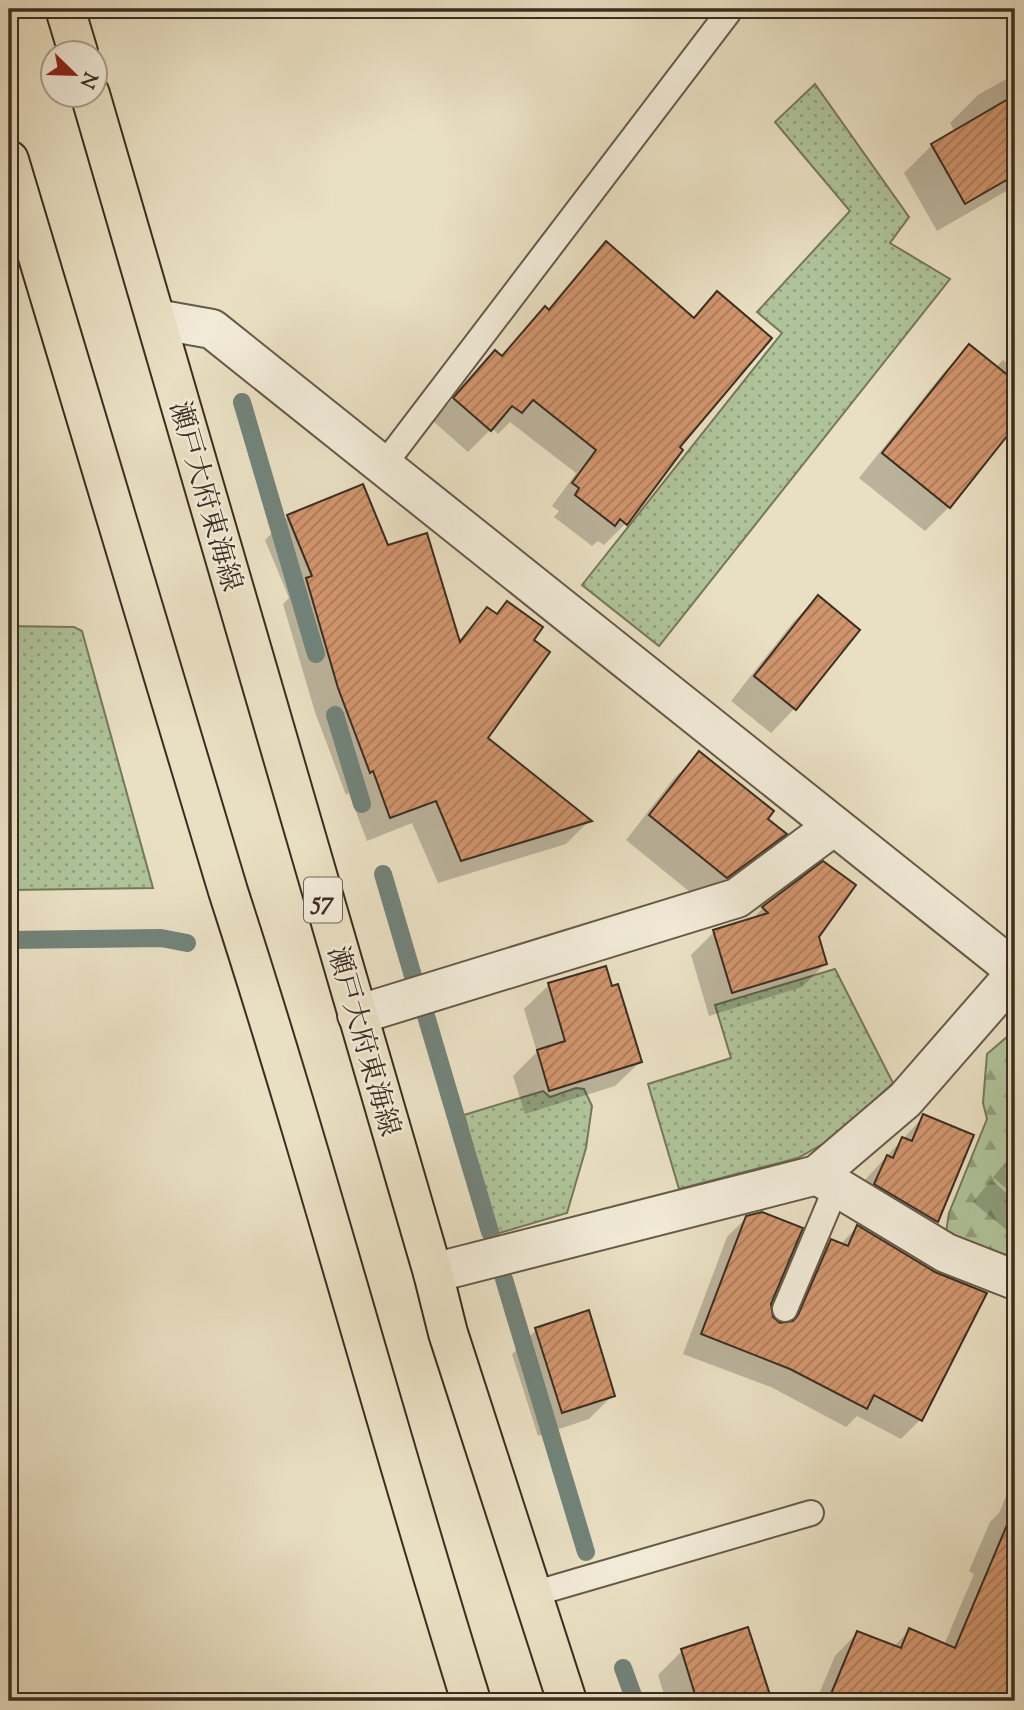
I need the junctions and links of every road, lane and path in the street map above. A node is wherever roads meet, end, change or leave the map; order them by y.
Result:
1 (65, 9) edge
2 (729, 9) edge
3 (74, 38) edge
4 (94, 108) edge
5 (9, 160) edge
6 (156, 319) junction
7 (383, 466) junction
8 (834, 826) junction
9 (1015, 972) edge
10 (357, 1015) junction
11 (827, 1181) junction
12 (433, 1273) junction
13 (1015, 1280) edge
14 (785, 1310) dead end
15 (811, 1513) dead end
16 (533, 1594) junction
17 (471, 1701) edge
18 (567, 1701) edge

1 - 3 main road
2 - 7 lane
4 - 6 main road, 瀬戸大府東海線 / 57
5 - 17 main road
6 - 7 street
6 - 10 main road, 瀬戸大府東海線 / 57
7 - 8 street
8 - 9 street
8 - 10 street
9 - 11 street
10 - 12 main road, 瀬戸大府東海線 / 57
11 - 12 street
11 - 13 street
11 - 14 lane
12 - 16 main road, 瀬戸大府東海線 / 57
15 - 16 lane
16 - 18 main road, 瀬戸大府東海線 / 57

